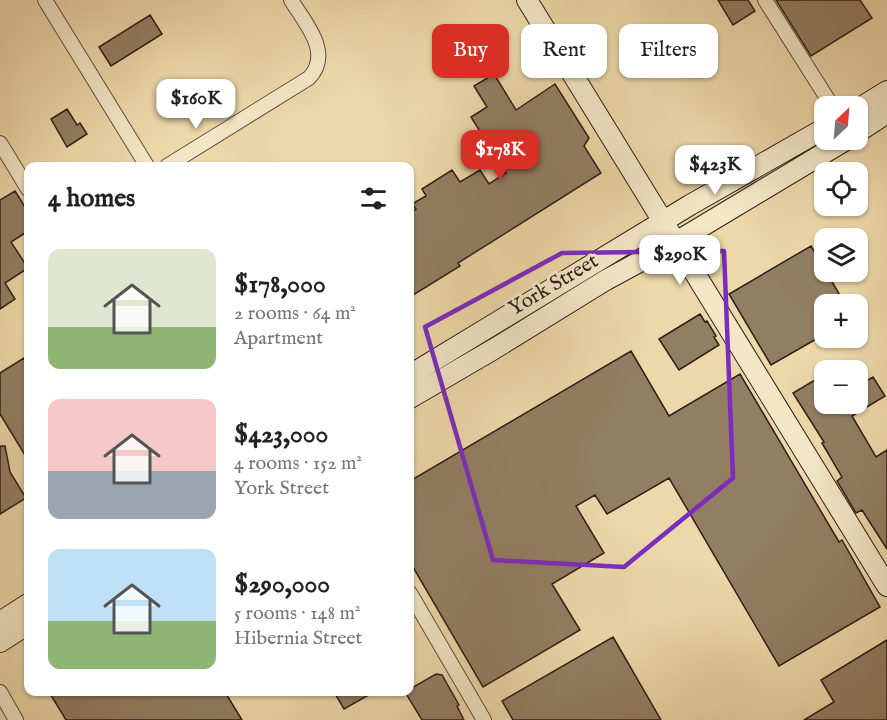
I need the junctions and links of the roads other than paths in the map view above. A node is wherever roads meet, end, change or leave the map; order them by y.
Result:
1 (45, 0) edge
2 (291, 0) edge
3 (527, 0) edge
4 (765, 0) edge
5 (887, 91) edge
6 (826, 96) edge
7 (868, 103) edge
8 (887, 113) edge
9 (868, 125) edge
10 (814, 134) edge
11 (0, 143) edge
12 (829, 150) edge
13 (145, 162) edge
14 (173, 162) edge
15 (24, 182) edge
16 (663, 221) junction
17 (676, 242) junction
18 (414, 373) edge
19 (414, 396) edge
20 (887, 586) edge
21 (414, 600) edge
22 (24, 607) edge
23 (0, 622) edge
24 (24, 627) edge
25 (0, 642) edge
26 (0, 693) edge
27 (16, 720) edge
28 (484, 720) edge

1 - 13 street
2 - 14 street
3 - 16 main road
4 - 6 street
5 - 7 main road
8 - 9 main road
10 - 16 main road, York Street
11 - 15 street
12 - 17 main road, York Street
16 - 17 main road
16 - 18 main road, York Street
17 - 19 main road, York Street
17 - 20 main road
21 - 28 street
22 - 23 main road
24 - 25 main road
26 - 27 street

